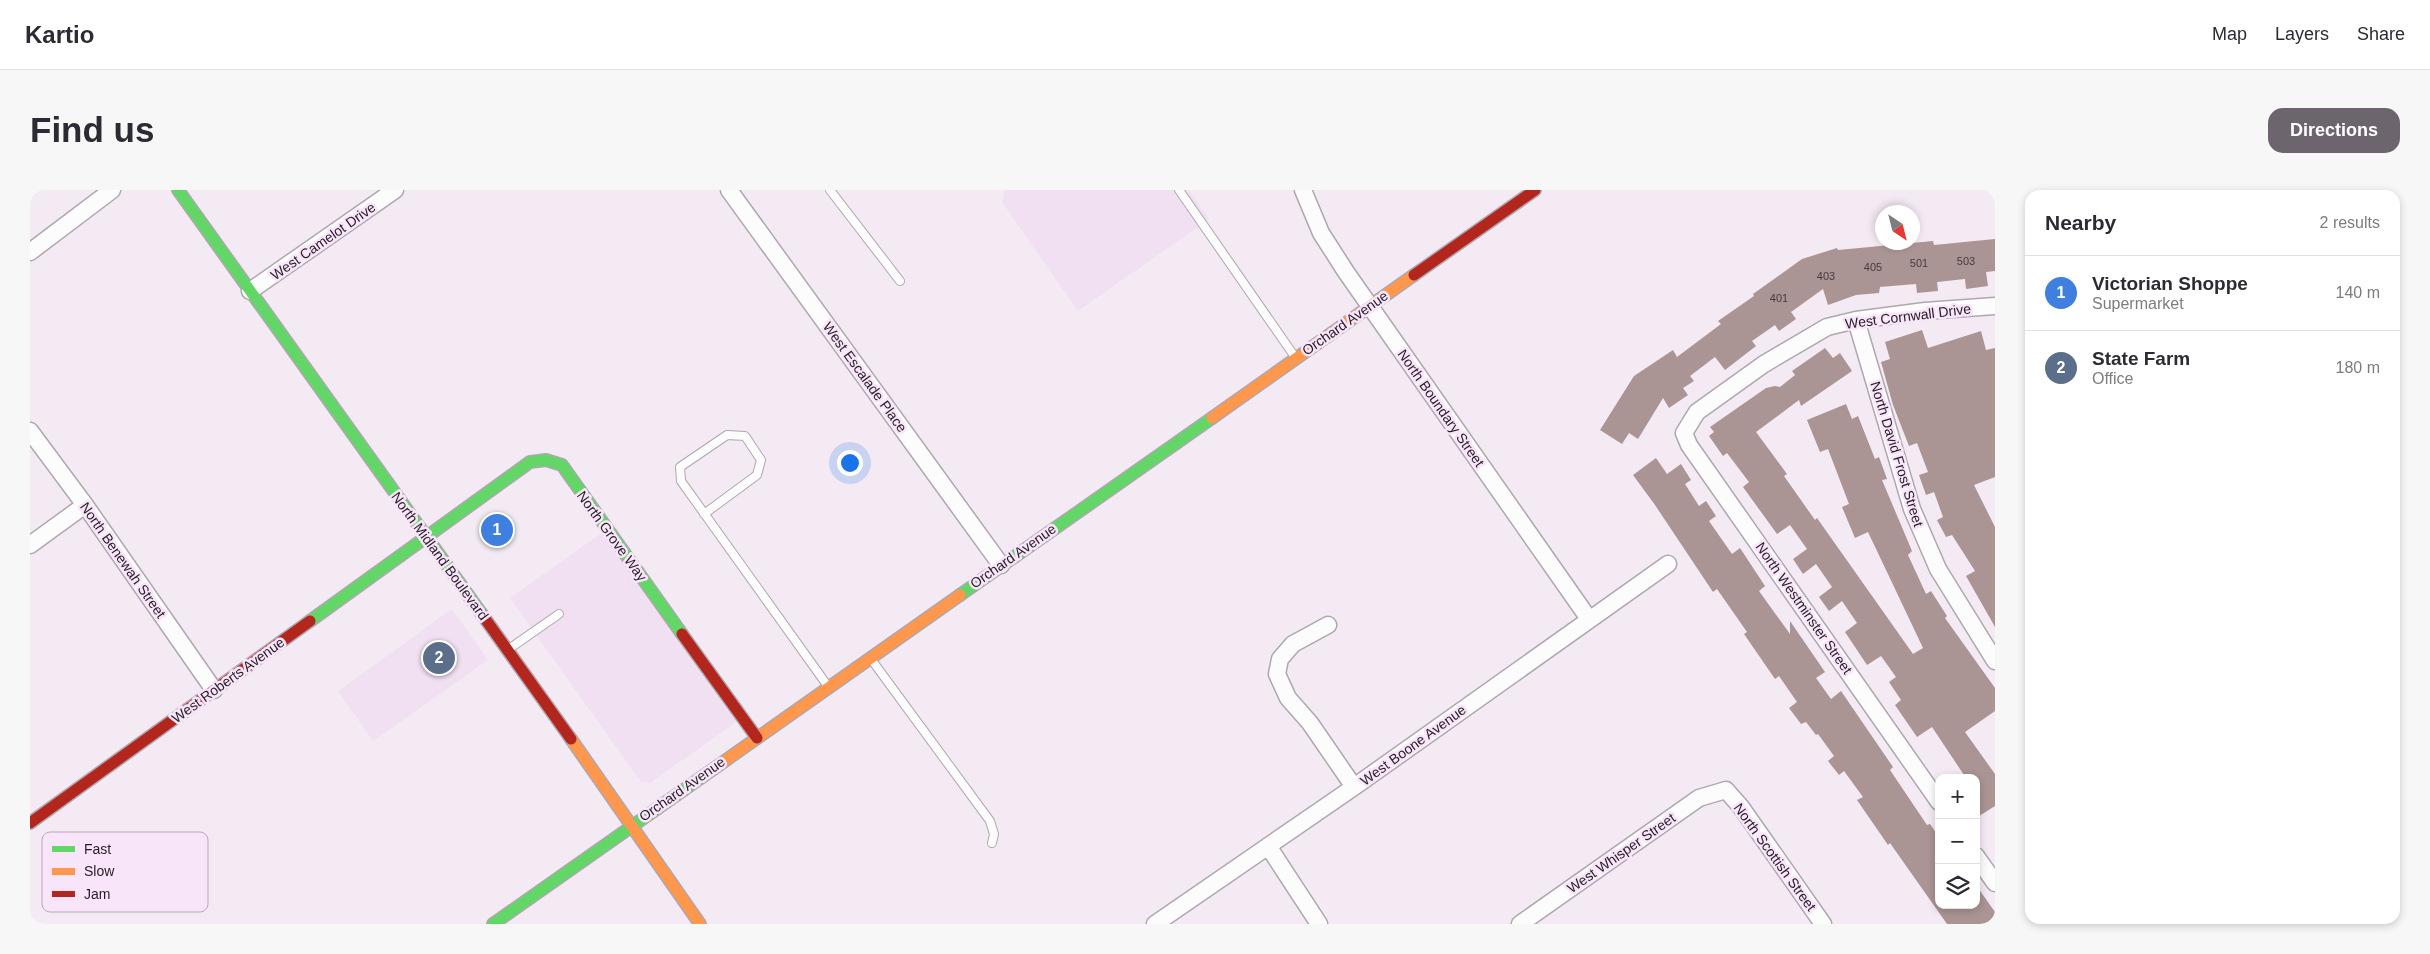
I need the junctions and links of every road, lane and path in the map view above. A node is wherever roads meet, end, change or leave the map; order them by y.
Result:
1 (112, 190) edge
2 (178, 190) edge
3 (395, 190) edge
4 (729, 190) edge
5 (830, 190) edge
6 (1179, 190) edge
7 (1303, 190) edge
8 (1535, 190) edge
9 (30, 252) edge
10 (900, 281) dead end
11 (250, 291) junction
12 (1370, 306) junction
13 (1995, 306) edge
14 (1856, 320) junction
15 (1295, 357) junction
16 (1697, 412) joint
17 (30, 431) edge
18 (85, 505) junction
19 (704, 514) junction
20 (426, 537) junction
21 (30, 545) edge
22 (1668, 564) dead end
23 (1001, 565) junction
24 (559, 614) dead end
25 (1589, 619) junction
26 (1328, 626) dead end
27 (507, 650) junction
28 (870, 657) junction
29 (1995, 661) edge
30 (829, 687) junction
31 (214, 690) junction
32 (757, 738) junction
33 (1354, 787) junction
34 (1726, 790) joint
35 (1935, 796) edge
36 (30, 823) edge
37 (632, 824) junction
38 (992, 843) dead end
39 (1268, 846) junction
40 (1980, 862) edge
41 (1995, 883) edge
42 (1819, 923) edge
43 (493, 924) edge
44 (700, 924) edge
45 (1155, 924) edge
46 (1319, 924) edge
47 (1520, 924) edge

1 - 9 street
2 - 11 street, North Midland Boulevard
3 - 11 street, West Camelot Drive
4 - 23 street, West Escalade Place
5 - 10 lane
6 - 15 lane
7 - 12 street, North Boundary Street
8 - 12 street, Orchard Avenue
11 - 20 street, North Midland Boulevard
12 - 15 street, Orchard Avenue
12 - 25 street, North Boundary Street
13 - 14 street, West Cornwall Drive
14 - 16 street, West Cornwall Drive
14 - 29 street, North David Frost Street
15 - 23 street, Orchard Avenue
16 - 35 street, North Westminster Street
17 - 18 street, North Benewah Street
18 - 21 street
18 - 31 street, North Benewah Street
19 - 19 lane
19 - 30 lane
20 - 27 street, North Midland Boulevard
20 - 31 street, West Roberts Avenue
20 - 32 street, North Grove Way
22 - 25 street, West Boone Avenue
23 - 28 street, Orchard Avenue
24 - 27 lane
25 - 33 street, West Boone Avenue
26 - 33 street
27 - 37 street, North Midland Boulevard
28 - 30 street, Orchard Avenue
28 - 38 lane
30 - 32 street, Orchard Avenue
31 - 36 street, West Roberts Avenue
32 - 37 street, Orchard Avenue
33 - 39 street, West Boone Avenue
34 - 42 street, North Scottish Street
34 - 47 street, West Whisper Street
37 - 43 street, Orchard Avenue
37 - 44 street, North Midland Boulevard
39 - 45 street, West Boone Avenue
39 - 46 street
40 - 41 street

